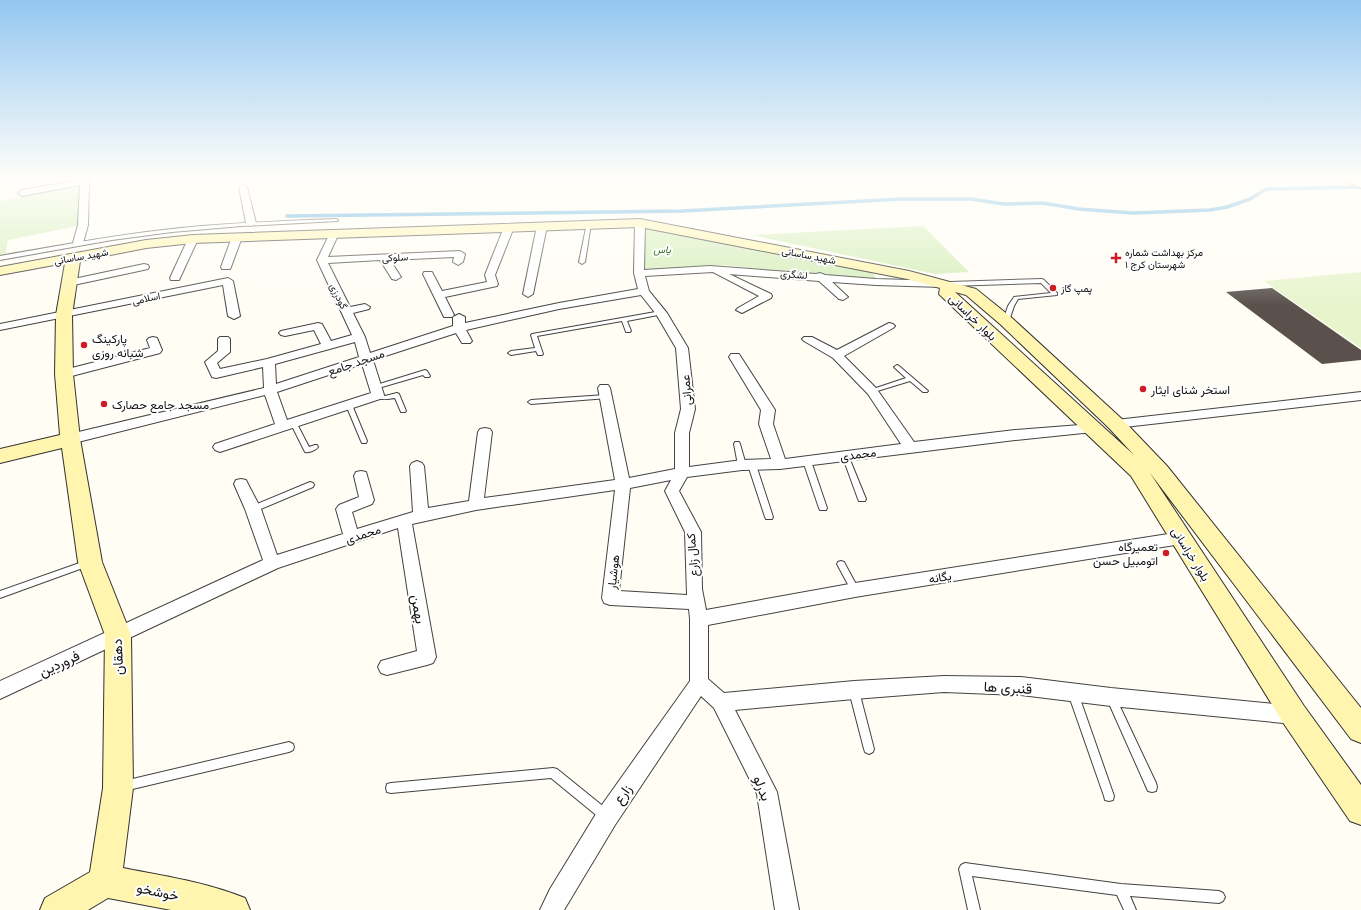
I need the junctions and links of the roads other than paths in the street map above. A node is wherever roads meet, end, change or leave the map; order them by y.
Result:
1 (83, 220) edge
2 (251, 223) joint
3 (640, 223) junction
4 (588, 224) junction
5 (542, 226) junction
6 (335, 227) junction
7 (509, 227) junction
8 (237, 237) junction
9 (193, 239) junction
10 (76, 250) junction
11 (383, 257) junction
12 (0, 258) edge
13 (322, 260) junction
14 (458, 262) dead end
15 (582, 262) dead end
16 (226, 267) dead end
17 (710, 269) junction
18 (140, 270) dead end
19 (0, 271) edge
20 (639, 273) junction
21 (428, 274) dead end
22 (820, 276) junction
23 (396, 277) dead end
24 (175, 278) dead end
25 (69, 283) junction
26 (948, 285) junction
27 (644, 291) junction
28 (528, 294) dead end
29 (439, 295) junction
30 (843, 296) dead end
31 (365, 307) dead end
32 (742, 310) dead end
33 (347, 311) junction
34 (661, 313) junction
35 (64, 315) junction
36 (448, 315) dead end
37 (234, 316) dead end
38 (624, 319) junction
39 (1006, 321) junction
40 (459, 322) junction
41 (889, 326) dead end
42 (0, 327) edge
43 (628, 331) dead end
44 (285, 333) dead end
45 (359, 337) junction
46 (808, 338) dead end
47 (224, 339) dead end
48 (153, 340) dead end
49 (466, 341) dead end
50 (328, 346) junction
51 (511, 353) dead end
52 (837, 355) junction
53 (736, 358) dead end
54 (367, 359) junction
55 (269, 362) junction
56 (897, 367) dead end
57 (64, 374) junction
58 (427, 376) dead end
59 (910, 378) junction
60 (270, 390) junction
61 (377, 391) junction
62 (925, 391) dead end
63 (872, 392) junction
64 (605, 393) joint
65 (1361, 396) edge
66 (531, 402) dead end
67 (349, 405) junction
68 (403, 411) dead end
69 (1116, 424) junction
70 (288, 426) junction
71 (1093, 428) junction
72 (485, 432) dead end
73 (70, 439) junction
74 (364, 441) dead end
75 (737, 444) dead end
76 (220, 447) dead end
77 (314, 447) dead end
78 (911, 448) junction
79 (845, 455) junction
80 (0, 456) edge
81 (807, 461) junction
82 (780, 464) junction
83 (747, 465) junction
84 (417, 466) dead end
85 (682, 473) junction
86 (362, 476) dead end
87 (241, 484) dead end
88 (623, 484) junction
89 (310, 485) dead end
90 (862, 499) dead end
91 (476, 505) junction
92 (823, 508) dead end
93 (253, 509) junction
94 (421, 515) junction
95 (769, 517) dead end
96 (404, 521) junction
97 (352, 538) junction
98 (1181, 538) junction
99 (90, 562) junction
100 (272, 563) junction
101 (841, 564) dead end
102 (854, 590) junction
103 (0, 595) edge
104 (698, 610) junction
105 (118, 635) junction
106 (387, 668) dead end
107 (699, 683) junction
108 (0, 690) edge
109 (854, 690) junction
110 (1072, 692) junction
111 (1111, 697) junction
112 (721, 702) junction
113 (1294, 715) junction
114 (1361, 730) edge
115 (289, 747) dead end
116 (869, 749) dead end
117 (1152, 787) dead end
118 (118, 788) junction
119 (392, 788) dead end
120 (1109, 796) dead end
121 (1361, 810) edge
122 (607, 817) junction
123 (105, 881) junction
124 (1121, 890) junction
125 (1219, 897) dead end
126 (173, 902) edge
127 (57, 910) edge
128 (233, 910) edge
129 (552, 910) edge
130 (787, 910) edge
131 (974, 910) edge
132 (1130, 910) edge

1 - 10 street
2 - 6 lane, شهید ساسانی
2 - 10 lane, شهید ساسانی
3 - 4 street, شهید ساسانی
3 - 20 street, عمرانی
3 - 26 street, شهید ساسانی
4 - 5 street, شهید ساسانی
4 - 15 lane
5 - 7 street, شهید ساسانی
5 - 28 street
6 - 7 street, شهید ساسانی
6 - 8 street, شهید ساسانی
6 - 13 street
7 - 29 street
8 - 9 street, شهید ساسانی
8 - 16 street
9 - 10 street, شهید ساسانی
9 - 24 street
10 - 12 lane, شهید ساسانی
10 - 19 street, شهید ساسانی
10 - 25 street
11 - 13 street, سلوکی
11 - 14 street, سلوکی
11 - 23 street
13 - 33 street, گودرزی
17 - 20 street, لشگری
17 - 22 street, لشگری
17 - 32 street
18 - 25 street
20 - 27 street, عمرانی
21 - 29 street
22 - 26 street, لشگری
22 - 30 street
25 - 35 street
26 - 39 street, بلوار خراسانی
26 - 39 lane
26 - 71 street, بلوار خراسانی
27 - 34 street, عمرانی
27 - 40 street, مسجد جامع
29 - 36 street
31 - 33 street
33 - 45 street, گودرزی
34 - 38 lane
34 - 85 street, عمرانی
35 - 37 street, اسلامی
35 - 42 street, اسلامی
35 - 57 street
38 - 43 lane
38 - 51 lane
39 - 69 street, بلوار خراسانی
40 - 49 street
40 - 54 street, مسجد جامع
41 - 52 street
44 - 50 street
45 - 50 street
45 - 54 street, گودرزی
46 - 52 street
47 - 55 street
48 - 57 street
50 - 55 street
52 - 63 street
53 - 82 street
54 - 60 street, مسجد جامع
54 - 61 street, گودرزی
55 - 60 street
56 - 59 lane
57 - 73 street
58 - 61 lane
59 - 62 lane
59 - 63 lane
60 - 70 street
60 - 73 street, مسجد جامع
61 - 67 street
61 - 68 lane
63 - 78 street
64 - 66 lane
64 - 88 street
65 - 69 street
67 - 70 street
67 - 74 lane
69 - 71 street
69 - 114 street, بلوار خراسانی
70 - 76 street
70 - 77 lane
71 - 78 street, محمدی
71 - 98 street, بلوار خراسانی
72 - 91 street
73 - 80 street
73 - 99 street, دهقان
75 - 83 lane
78 - 79 street, محمدی
79 - 81 street, محمدی
79 - 90 lane
81 - 82 street, محمدی
81 - 92 lane
82 - 83 street, محمدی
83 - 85 street, محمدی
83 - 95 lane
84 - 94 street
85 - 88 street, محمدی
85 - 104 street, کمال زارع
86 - 97 street
87 - 93 street
88 - 91 street, محمدی
88 - 104 street, هوشیار
89 - 93 lane
91 - 94 street, محمدی
93 - 100 street
94 - 96 street, محمدی
96 - 97 street, محمدی
96 - 106 street, بهمن
97 - 100 street, محمدی
98 - 102 street, یگانه
98 - 113 street, بلوار خراسانی
99 - 103 lane
99 - 105 street, دهقان
100 - 105 street, محمدی
101 - 102 lane
102 - 104 street, یگانه
104 - 107 street
105 - 108 street, فروردین
105 - 118 street, دهقان
107 - 112 street, بدرلو
107 - 122 street, زارع
109 - 110 street, قنبری ها
109 - 112 street, قنبری ها
109 - 116 lane
110 - 111 street, قنبری ها
110 - 120 lane
111 - 113 street, قنبری ها
111 - 117 lane
112 - 130 street, بدرلو
113 - 121 street, بلوار خراسانی
115 - 118 lane
118 - 123 street, دهقان
119 - 122 lane
122 - 129 street, زارع
123 - 126 street, خوشخو
123 - 127 street
124 - 125 lane
124 - 131 lane
124 - 132 lane
126 - 128 street, خوشخو

